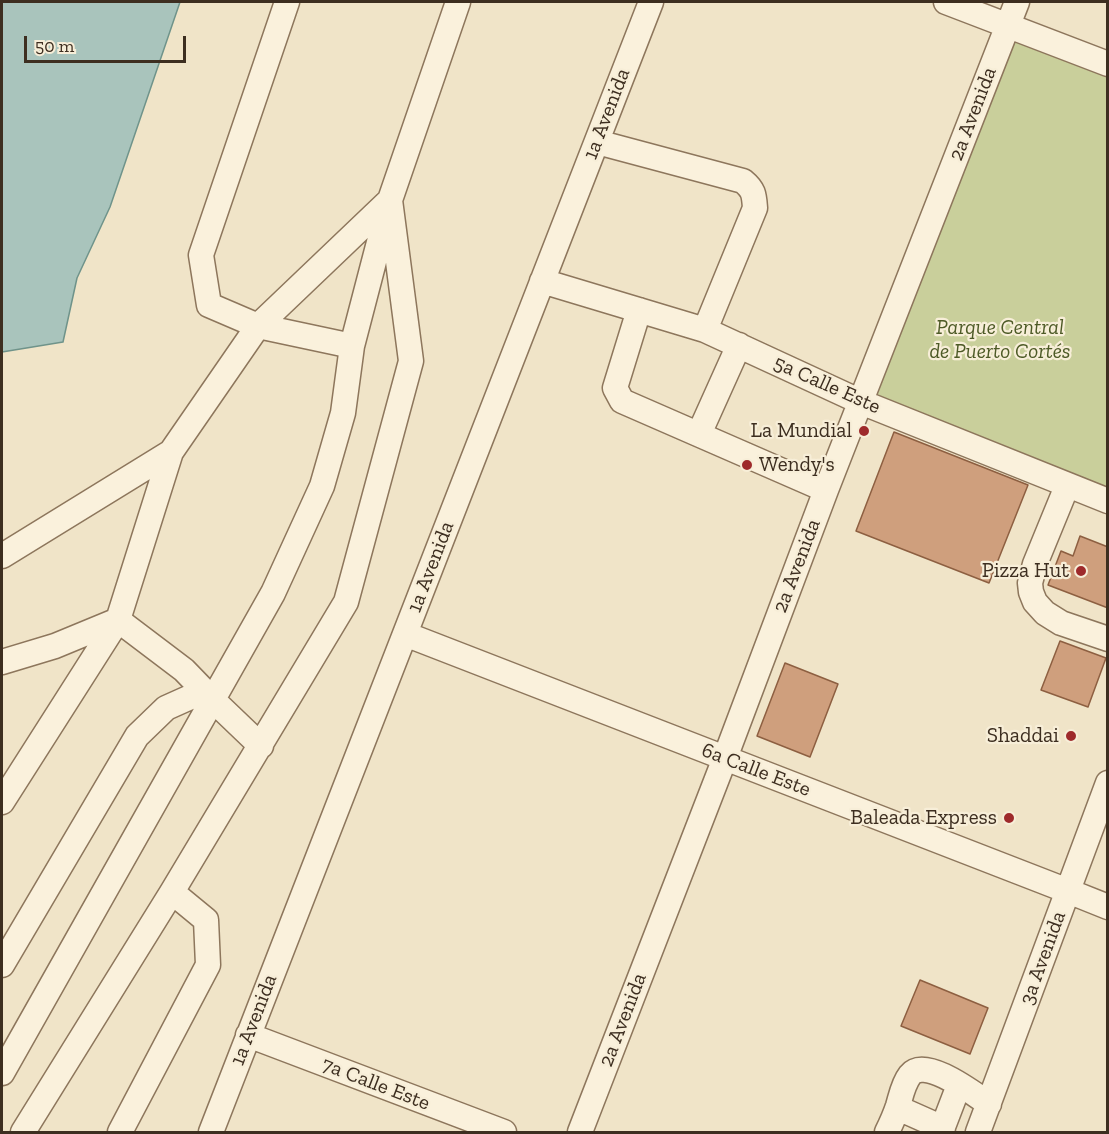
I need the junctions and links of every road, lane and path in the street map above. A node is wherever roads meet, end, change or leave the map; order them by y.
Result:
1 (287, 2) edge
2 (458, 2) edge
3 (651, 2) edge
4 (946, 2) edge
5 (1017, 2) edge
6 (1008, 26) junction
7 (1107, 64) edge
8 (597, 142) junction
9 (390, 200) junction
10 (542, 281) junction
11 (639, 310) junction
12 (258, 326) junction
13 (705, 330) junction
14 (352, 345) junction
15 (739, 345) junction
16 (861, 402) junction
17 (699, 434) junction
18 (171, 452) junction
19 (1067, 486) junction
20 (826, 490) junction
21 (1107, 501) edge
22 (2, 556) edge
23 (118, 620) junction
24 (405, 634) junction
25 (1107, 639) edge
26 (2, 662) edge
27 (209, 696) junction
28 (261, 746) junction
29 (724, 758) junction
30 (1107, 783) edge
31 (2, 802) edge
32 (1101, 823) edge
33 (1068, 891) junction
34 (172, 892) junction
35 (1107, 907) edge
36 (2, 965) edge
37 (248, 1035) junction
38 (2, 1073) edge
39 (959, 1085) junction
40 (898, 1108) junction
41 (987, 1124) edge
42 (942, 1130) edge
43 (23, 1132) edge
44 (120, 1132) edge
45 (210, 1132) edge
46 (504, 1132) edge
47 (580, 1132) edge
48 (887, 1132) edge

1 - 12 street
2 - 9 street
3 - 8 street, 1a Avenida
4 - 6 street
5 - 6 street, 2a Avenida
6 - 7 street
6 - 16 street, 2a Avenida
8 - 10 street, 1a Avenida
8 - 13 street
9 - 12 street
9 - 14 street
9 - 28 street
10 - 11 street, 5a Calle Este
10 - 24 street, 1a Avenida
11 - 13 street, 5a Calle Este
11 - 17 street
12 - 14 street
12 - 18 street
13 - 15 street, 5a Calle Este
14 - 27 street
15 - 16 street, 5a Calle Este
15 - 17 street
16 - 19 street, 5a Calle Este
16 - 20 street, 2a Avenida
17 - 20 street
18 - 22 street
18 - 23 street
19 - 21 street, 5a Calle Este
19 - 25 street
20 - 29 street, 2a Avenida
23 - 26 street
23 - 27 street
23 - 31 street
24 - 29 street, 6a Calle Este
24 - 37 street, 1a Avenida
27 - 28 street
27 - 36 street
27 - 38 street
28 - 34 street
29 - 33 street, 6a Calle Este
29 - 47 street, 2a Avenida
30 - 32 street, 3a Avenida
32 - 33 street, 3a Avenida
33 - 35 street, 6a Calle Este
33 - 41 street, 3a Avenida
34 - 43 street
34 - 44 street
37 - 45 street, 1a Avenida
37 - 46 street, 7a Calle Este
39 - 40 street
39 - 41 street
39 - 42 street
40 - 42 street
40 - 48 street

